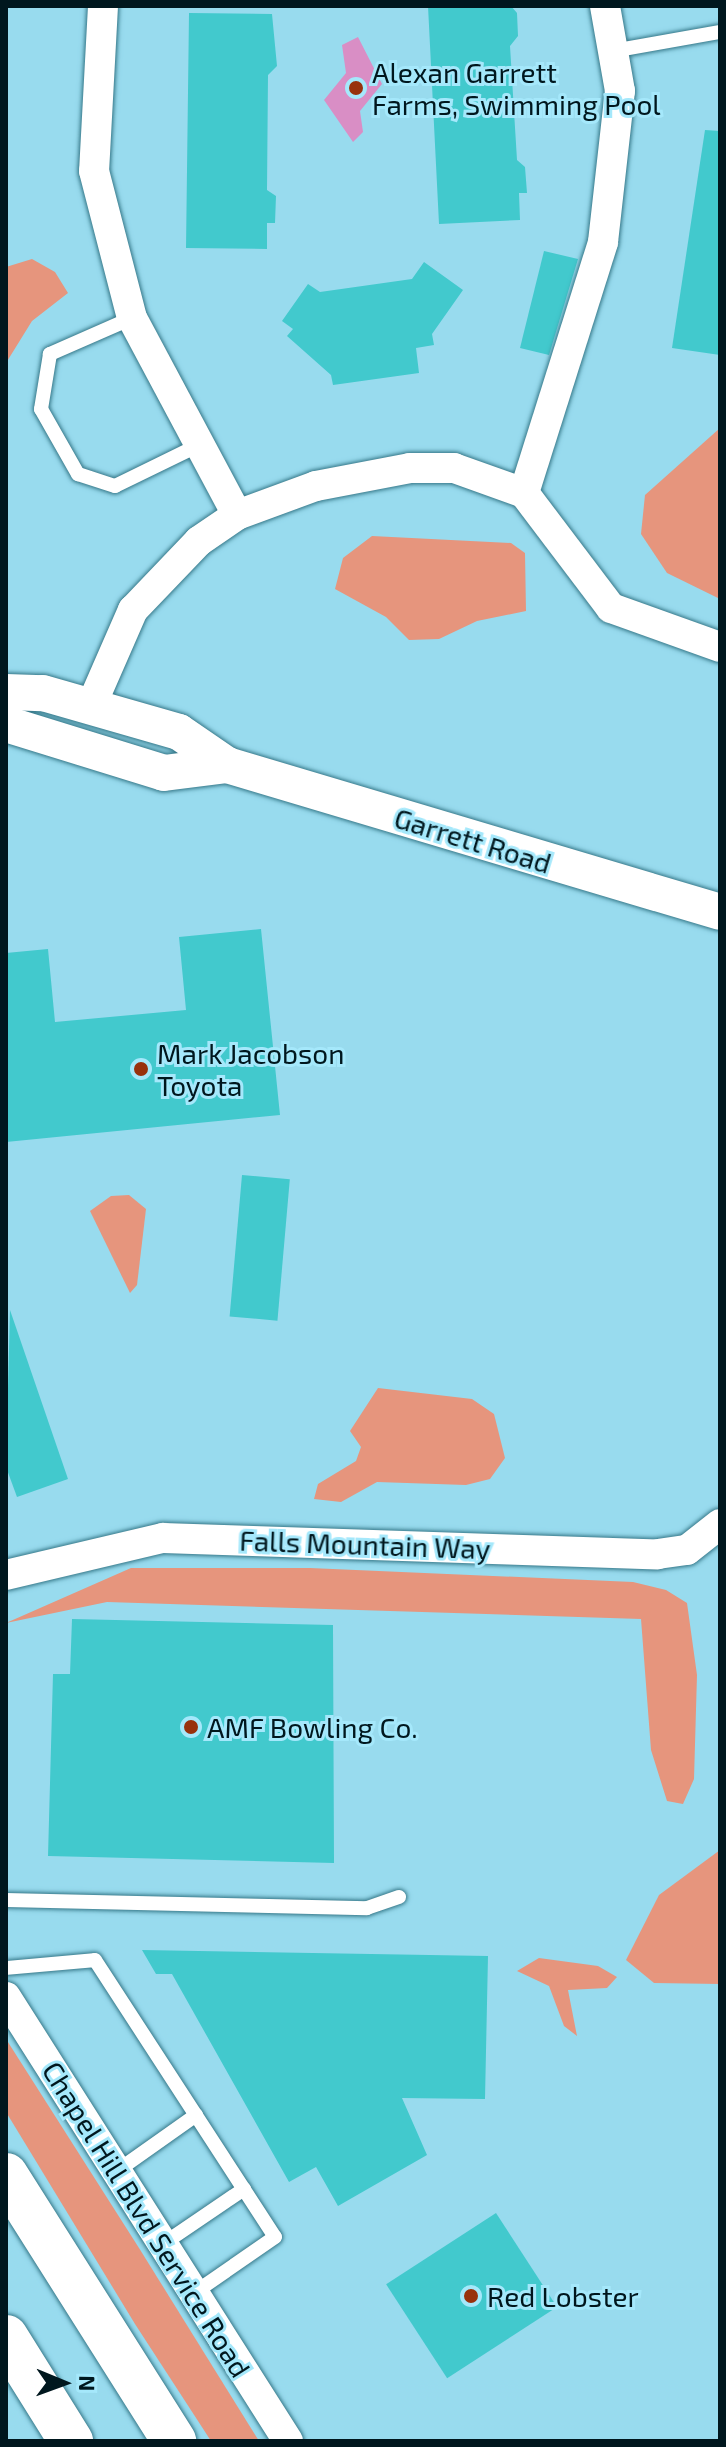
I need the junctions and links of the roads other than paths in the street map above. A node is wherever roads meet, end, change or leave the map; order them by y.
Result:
1 (103, 6) edge
2 (605, 6) edge
3 (720, 32) edge
4 (613, 51) junction
5 (132, 318) junction
6 (201, 444) junction
7 (524, 493) junction
8 (237, 515) junction
9 (720, 647) edge
10 (6, 692) edge
11 (91, 706) junction
12 (6, 724) edge
13 (227, 765) junction
14 (720, 912) edge
15 (720, 1524) edge
16 (6, 1575) edge
17 (399, 1897) dead end
18 (6, 1900) edge
19 (6, 1968) edge
20 (6, 1997) edge
21 (196, 2115) junction
22 (117, 2171) junction
23 (6, 2175) edge
24 (244, 2189) junction
25 (6, 2209) edge
26 (163, 2244) junction
27 (194, 2293) junction
28 (95, 2317) junction
29 (6, 2337) edge
30 (71, 2441) edge
31 (174, 2441) edge
32 (288, 2441) edge

1 - 5 street
2 - 4 street
3 - 4 lane
4 - 7 street
5 - 6 street
5 - 6 lane
6 - 8 street
7 - 8 street
7 - 9 street
8 - 11 street
10 - 11 street, Garrett Road
11 - 13 street, Garrett Road
12 - 13 street, Garrett Road
13 - 14 street, Garrett Road
15 - 16 street, Falls Mountain Way
17 - 18 lane
19 - 21 lane
20 - 22 street, Chapel Hill Blvd Service Road
21 - 22 lane
21 - 24 lane
22 - 26 street, Chapel Hill Blvd Service Road
23 - 28 highway
24 - 26 lane
24 - 27 lane
25 - 28 highway
26 - 27 street, Chapel Hill Blvd Service Road
27 - 32 street, Chapel Hill Blvd Service Road
28 - 31 highway
29 - 30 highway

